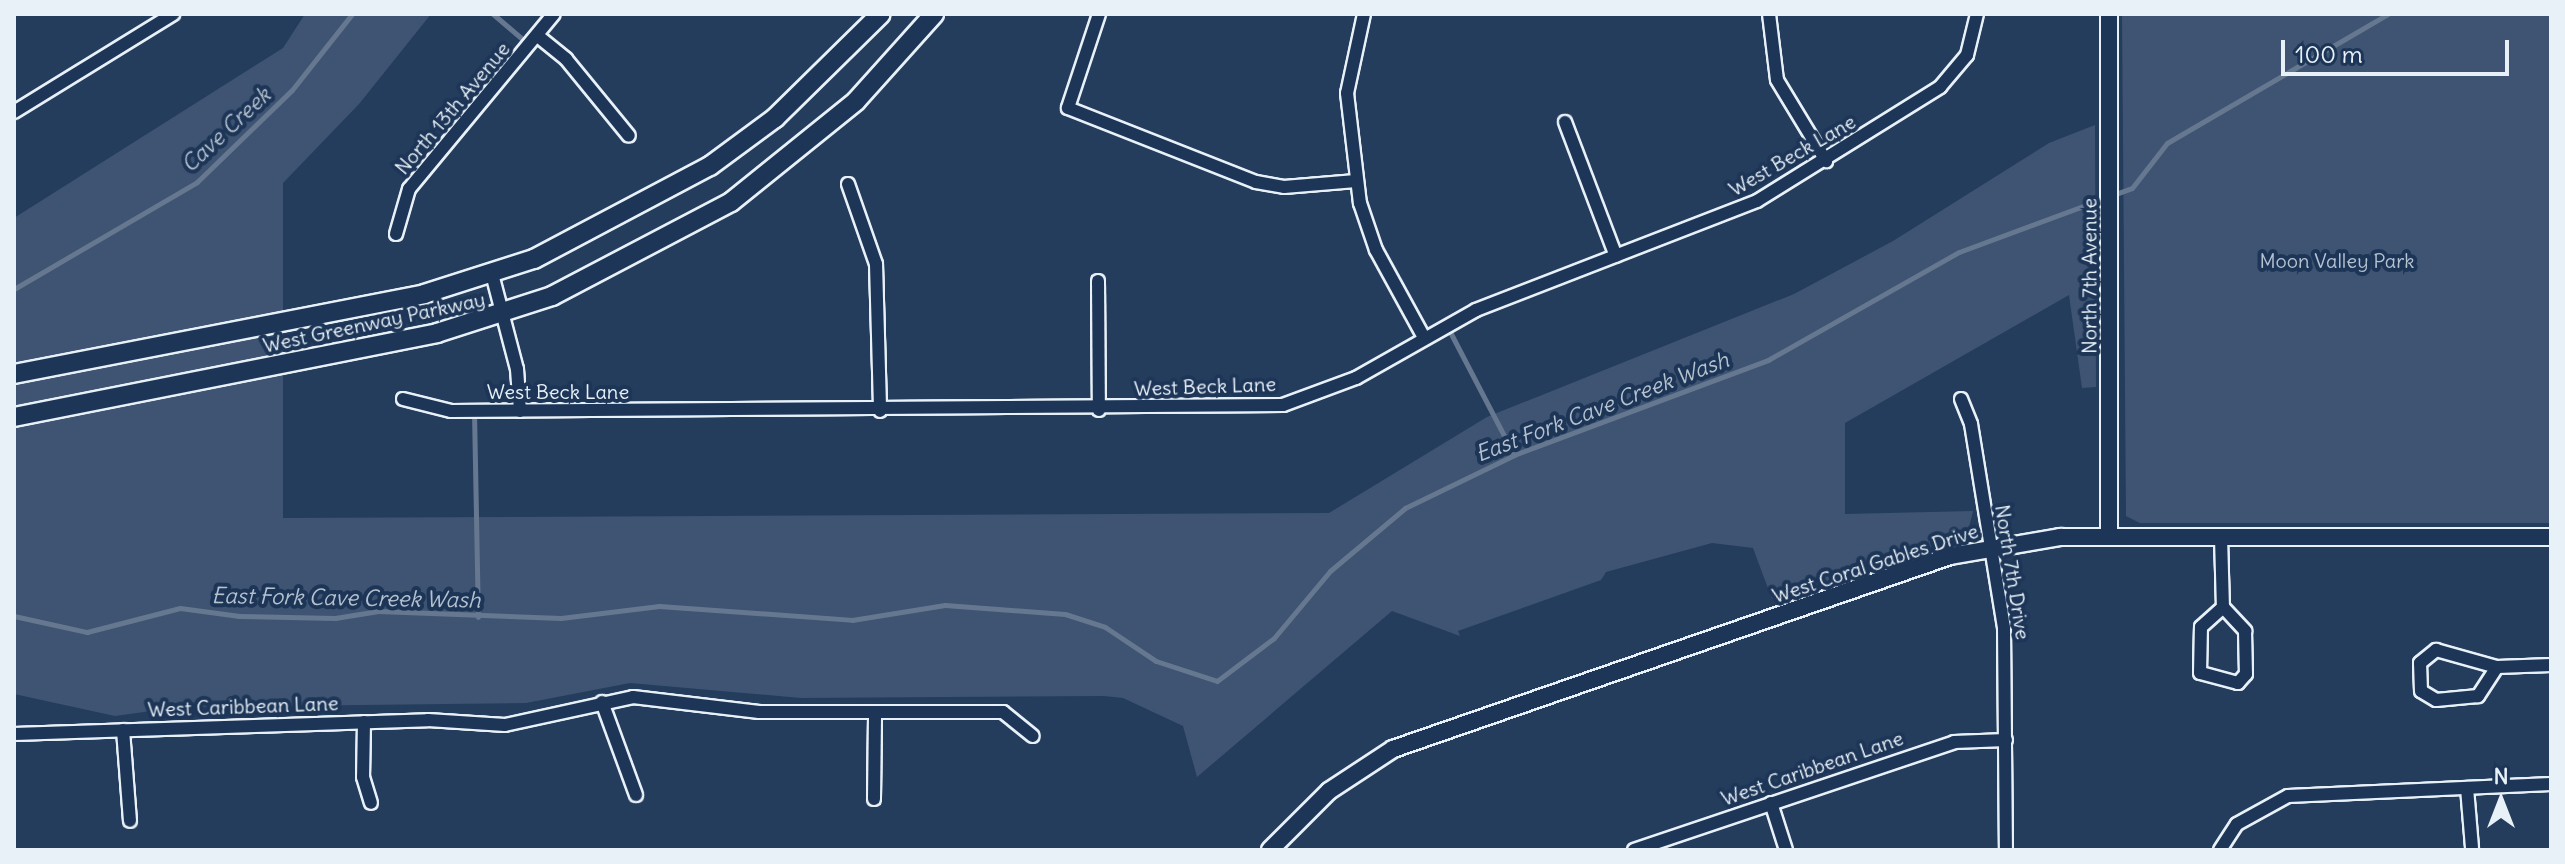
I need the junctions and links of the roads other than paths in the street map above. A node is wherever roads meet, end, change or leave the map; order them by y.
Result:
1 (140, 14) edge
2 (173, 14) edge
3 (554, 14) edge
4 (881, 14) edge
5 (934, 14) edge
6 (1099, 14) edge
7 (1364, 14) edge
8 (1769, 14) edge
9 (1977, 14) edge
10 (2109, 14) edge
11 (148, 28) junction
12 (539, 37) junction
13 (14, 112) edge
14 (1565, 122) dead end
15 (629, 136) dead end
16 (1826, 161) junction
17 (1356, 181) junction
18 (848, 184) dead end
19 (396, 234) dead end
20 (1616, 256) junction
21 (492, 274) junction
22 (1098, 281) dead end
23 (504, 316) junction
24 (1423, 336) junction
25 (22, 373) edge
26 (403, 399) dead end
27 (1961, 399) dead end
28 (1099, 410) junction
29 (520, 411) junction
30 (880, 411) junction
31 (14, 417) edge
32 (2109, 537) junction
33 (2221, 537) junction
34 (2551, 537) edge
35 (1991, 546) junction
36 (2223, 607) junction
37 (2551, 665) edge
38 (2497, 667) junction
39 (602, 702) junction
40 (875, 713) junction
41 (364, 722) junction
42 (123, 730) junction
43 (14, 734) edge
44 (1033, 736) dead end
45 (2006, 740) junction
46 (2551, 784) edge
47 (2467, 788) junction
48 (636, 795) dead end
49 (874, 799) dead end
50 (371, 803) dead end
51 (1771, 803) junction
52 (130, 821) dead end
53 (2472, 849) edge
54 (1270, 850) edge
55 (1634, 850) edge
56 (1786, 850) edge
57 (2006, 850) edge
58 (2220, 850) edge

1 - 11 street
2 - 11 street
3 - 12 street, North 13th Avenue
4 - 21 main road, West Greenway Parkway
5 - 23 main road, West Greenway Parkway
6 - 17 street
7 - 17 street
8 - 16 street
9 - 16 street, West Beck Lane
10 - 32 street, North 7th Avenue
11 - 13 street
12 - 15 street
12 - 19 street, North 13th Avenue
14 - 20 street
16 - 20 street, West Beck Lane
17 - 24 street
18 - 30 street
20 - 24 street, West Beck Lane
21 - 23 street
21 - 25 main road, West Greenway Parkway
22 - 28 street
23 - 29 street
23 - 31 main road, West Greenway Parkway
24 - 28 street, West Beck Lane
26 - 29 street, West Beck Lane
27 - 35 street, North 7th Drive
28 - 30 street, West Beck Lane
29 - 30 street, West Beck Lane
32 - 33 street, West Coral Gables Drive
32 - 35 street, West Coral Gables Drive
33 - 34 street, West Coral Gables Drive
33 - 36 street
35 - 45 street, North 7th Drive
35 - 54 street, West Coral Gables Drive
36 - 36 street
37 - 38 street
38 - 38 street
39 - 40 street, West Caribbean Lane
39 - 41 street, West Caribbean Lane
39 - 48 street
40 - 44 street, West Caribbean Lane
40 - 49 street
41 - 42 street, West Caribbean Lane
41 - 50 street, West Caribbean Lane
42 - 43 street, West Caribbean Lane
42 - 52 street, West Caribbean Lane
45 - 51 street, West Caribbean Lane
45 - 57 street, North 7th Drive
46 - 47 street
47 - 53 street
47 - 58 street
51 - 55 street, West Caribbean Lane
51 - 56 street

